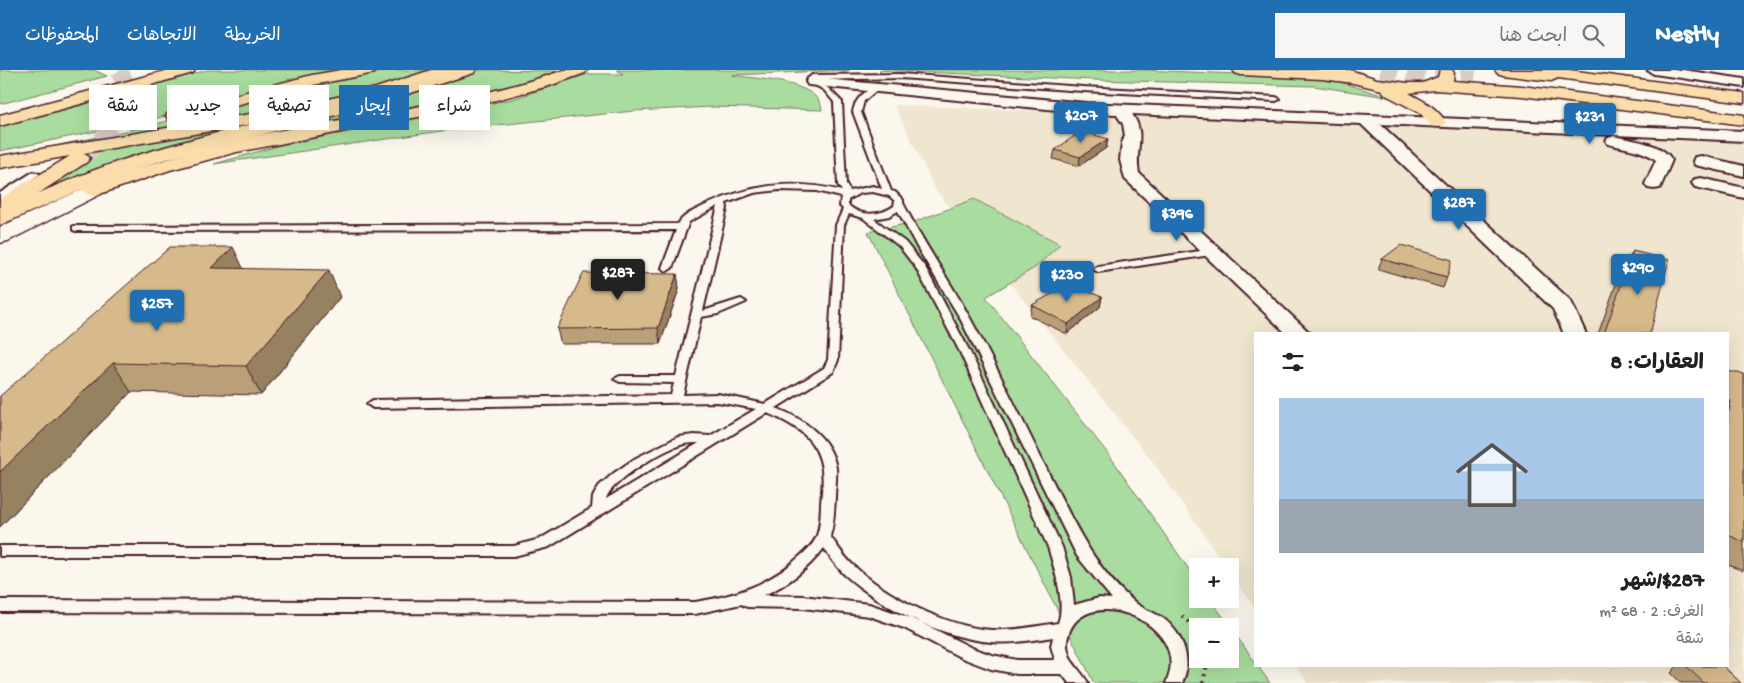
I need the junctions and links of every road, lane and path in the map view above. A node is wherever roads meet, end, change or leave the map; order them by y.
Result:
1 (152, 70) edge
2 (187, 70) edge
3 (369, 70) edge
4 (447, 70) edge
5 (468, 70) edge
6 (1241, 70) edge
7 (1338, 70) edge
8 (1532, 70) edge
9 (1654, 70) edge
10 (574, 72) edge
11 (1489, 74) edge
12 (1638, 77) edge
13 (1362, 80) junction
14 (1438, 80) edge
15 (813, 82) junction
16 (1744, 83) edge
17 (412, 86) junction
18 (876, 88) junction
19 (1744, 98) edge
20 (1276, 99) dead end
21 (1744, 105) edge
22 (1121, 110) junction
23 (0, 111) edge
24 (1744, 113) edge
25 (1432, 115) junction
26 (1365, 119) junction
27 (0, 120) edge
28 (1744, 120) edge
29 (1569, 128) junction
30 (1744, 136) edge
31 (0, 155) edge
32 (80, 158) tunnel mouth
33 (1701, 161) dead end
34 (0, 162) edge
35 (1744, 170) edge
36 (36, 174) dead end
37 (1701, 183) dead end
38 (1654, 184) dead end
39 (887, 192) junction
40 (1744, 194) edge
41 (848, 196) junction
42 (0, 197) edge
43 (722, 203) junction
44 (900, 204) junction
45 (0, 208) edge
46 (847, 209) junction
47 (864, 216) junction
48 (0, 219) edge
49 (680, 227) junction
50 (76, 228) dead end
51 (0, 236) edge
52 (1214, 252) junction
53 (667, 268) dead end
54 (1098, 269) dead end
55 (742, 302) dead end
56 (697, 315) junction
57 (1298, 332) edge
58 (1574, 332) edge
59 (620, 379) dead end
60 (680, 380) junction
61 (676, 399) junction
62 (373, 404) dead end
63 (768, 408) junction
64 (713, 441) junction
65 (598, 511) junction
66 (823, 537) junction
67 (0, 551) edge
68 (735, 602) junction
69 (0, 606) edge
70 (1132, 608) junction
71 (1065, 624) junction
72 (1207, 668) edge
73 (1074, 678) edge
74 (1174, 683) edge
75 (1202, 683) edge

1 - 23 main road
2 - 27 main road
3 - 31 main road
4 - 17 main road
5 - 17 main road
6 - 13 main road
7 - 13 main road
8 - 12 main road
9 - 16 street
10 - 51 main road
11 - 21 main road
11 - 24 main road
12 - 19 main road
13 - 14 main road
13 - 25 main road
14 - 25 main road
14 - 28 main road
15 - 18 street
15 - 20 lane
15 - 41 lane
17 - 34 main road
17 - 48 main road
18 - 22 street
18 - 39 lane
22 - 26 street
22 - 52 street
25 - 26 street
25 - 29 street
26 - 58 street
29 - 30 street
29 - 38 street
32 - 45 main road
33 - 35 street
36 - 42 lane
37 - 40 street
39 - 41 lane
39 - 44 lane
41 - 43 lane
41 - 46 lane
43 - 49 lane
43 - 56 lane
44 - 47 lane
44 - 70 lane
46 - 47 lane
46 - 63 lane
47 - 71 lane
49 - 50 lane
49 - 53 lane
52 - 54 lane
52 - 57 street
55 - 56 lane
56 - 60 lane
59 - 60 lane
60 - 61 lane
61 - 62 lane
61 - 63 lane
63 - 64 lane
63 - 66 lane
64 - 65 lane
64 - 65 lane
65 - 67 lane
66 - 68 lane
66 - 71 lane
68 - 69 lane
68 - 73 lane
70 - 71 lane
70 - 74 lane
71 - 73 lane
72 - 75 path

